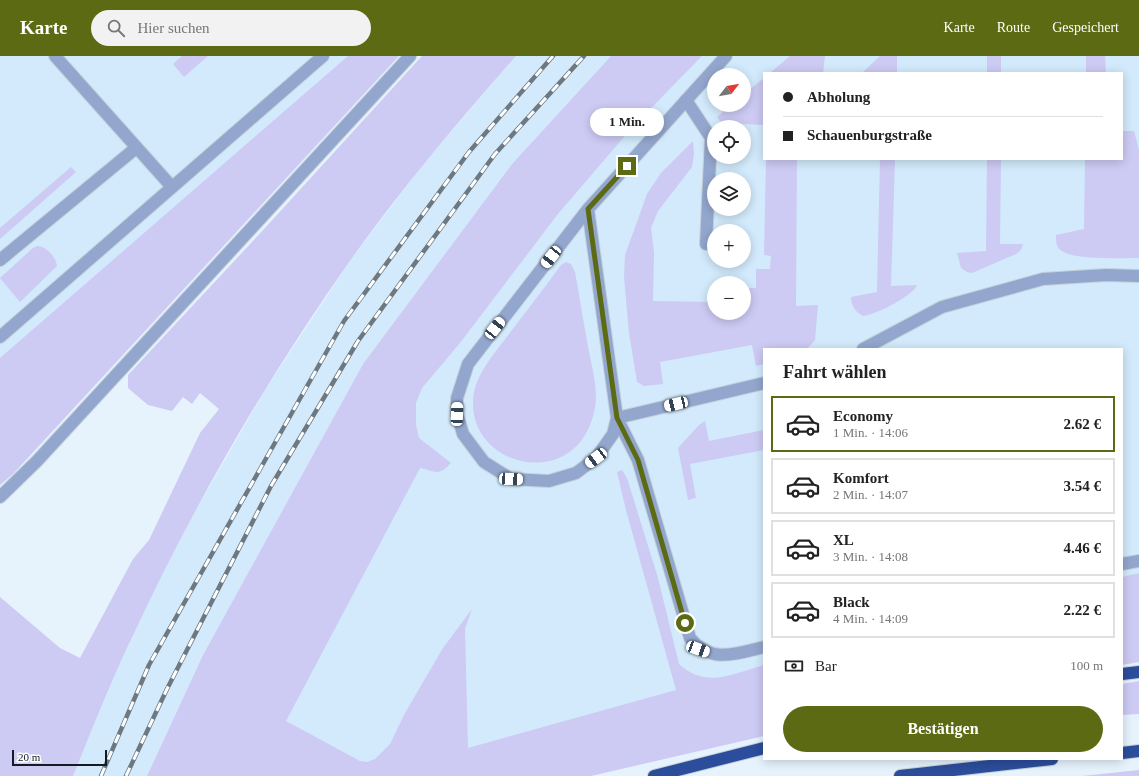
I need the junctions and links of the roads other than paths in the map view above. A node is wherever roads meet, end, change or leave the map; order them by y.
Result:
1 (55, 56) edge
2 (323, 56) edge
3 (410, 56) edge
4 (726, 56) edge
5 (686, 100) junction
6 (136, 148) junction
7 (172, 188) junction
8 (588, 209) junction
9 (706, 244) dead end
10 (0, 260) edge
11 (1139, 276) edge
12 (0, 337) edge
13 (865, 348) edge
14 (763, 383) edge
15 (617, 418) junction
16 (0, 497) edge
17 (1139, 561) edge
18 (1123, 564) edge
19 (763, 647) edge
20 (1139, 672) edge
21 (1123, 674) edge
22 (763, 748) edge
23 (1139, 751) edge
24 (1123, 753) edge
25 (1043, 760) edge
26 (654, 776) edge
27 (900, 776) edge

1 - 6 street
2 - 7 street
3 - 16 street
4 - 5 street
5 - 8 street
5 - 9 street
6 - 7 street
6 - 10 street
7 - 12 street
8 - 15 street
8 - 15 street
11 - 13 street
14 - 15 street
15 - 19 street
17 - 18 street
20 - 21 highway
22 - 26 highway
23 - 24 highway
25 - 27 highway

